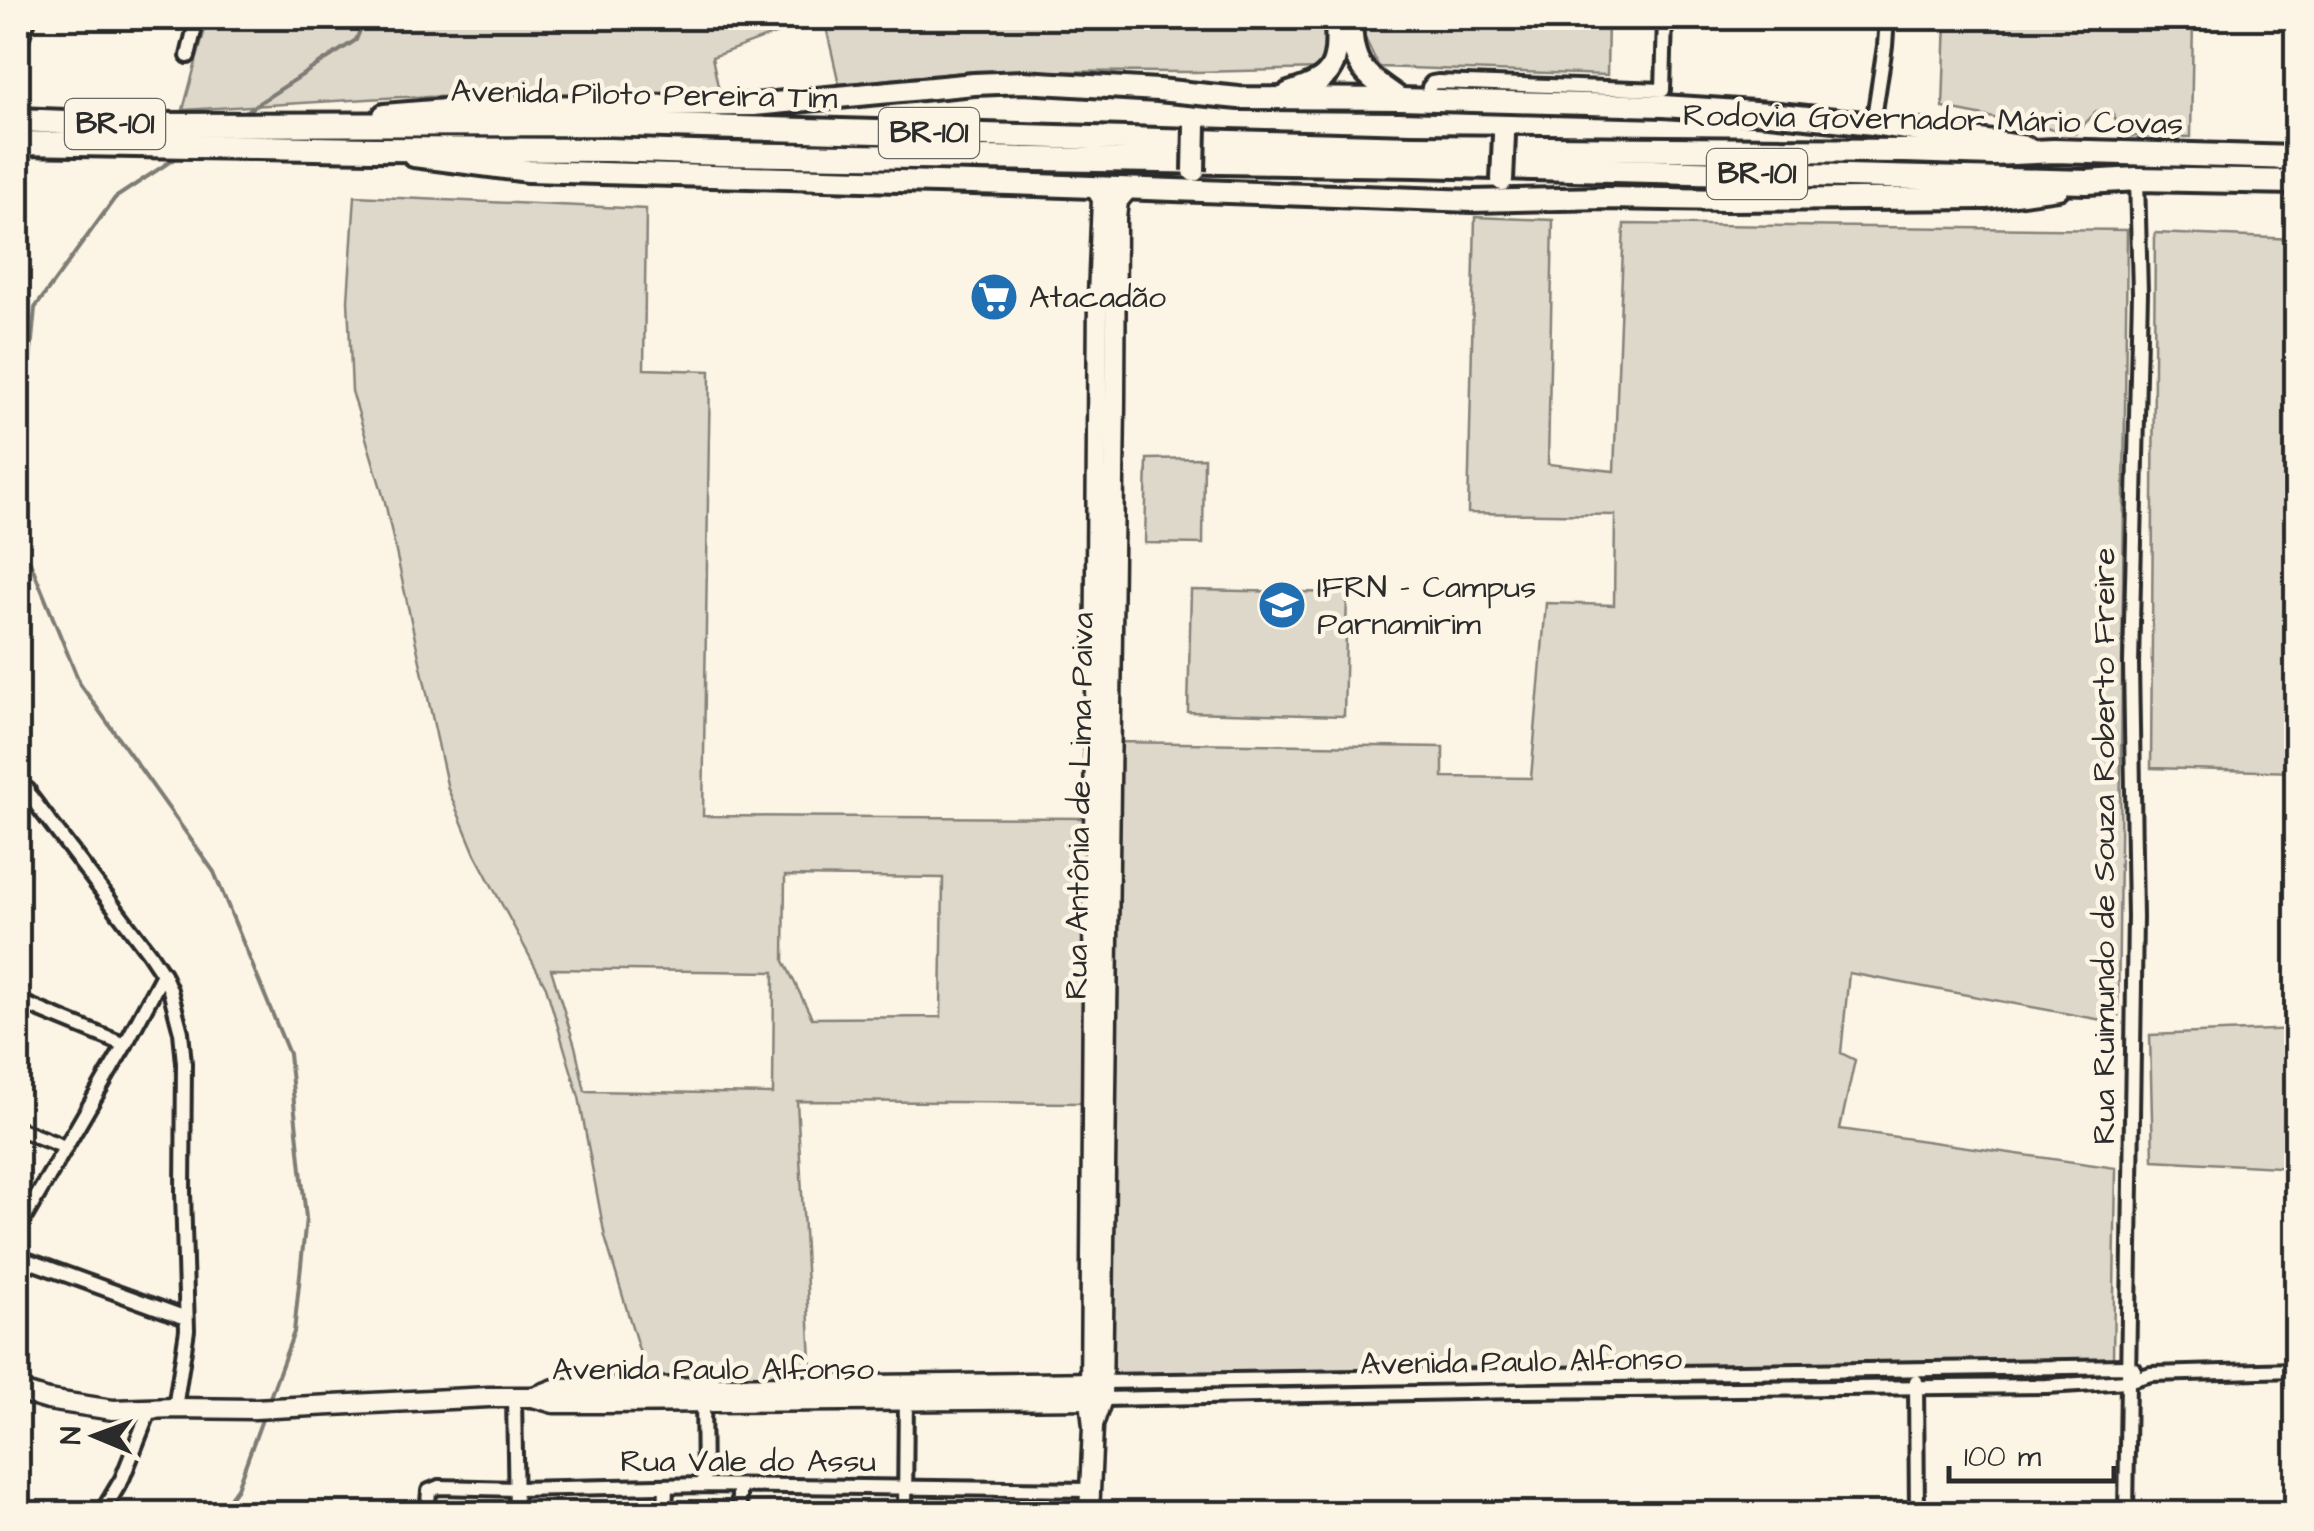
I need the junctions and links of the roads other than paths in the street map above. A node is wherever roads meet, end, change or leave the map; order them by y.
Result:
1 (30, 18) edge
2 (197, 18) edge
3 (1336, 18) edge
4 (1350, 18) edge
5 (1665, 18) edge
6 (1887, 18) edge
7 (18, 47) edge
8 (188, 56) dead end
9 (1218, 97) junction
10 (1272, 98) junction
11 (1663, 98) junction
12 (1400, 99) junction
13 (1428, 99) junction
14 (1475, 100) junction
15 (18, 120) edge
16 (288, 124) junction
17 (1873, 124) junction
18 (209, 136) junction
19 (18, 143) edge
20 (372, 149) junction
21 (2054, 152) junction
22 (2296, 158) edge
23 (1569, 159) junction
24 (2137, 179) junction
25 (2086, 182) junction
26 (2296, 182) edge
27 (1095, 188) junction
28 (1129, 188) junction
29 (1214, 192) junction
30 (1473, 201) junction
31 (1106, 328) junction
32 (22, 785) edge
33 (18, 807) edge
34 (163, 974) junction
35 (18, 1001) edge
36 (125, 1045) junction
37 (18, 1129) edge
38 (65, 1147) junction
39 (18, 1229) edge
40 (18, 1256) edge
41 (186, 1318) junction
42 (2127, 1366) junction
43 (1916, 1370) junction
44 (2296, 1370) edge
45 (1846, 1371) junction
46 (2151, 1374) junction
47 (1424, 1378) junction
48 (2127, 1381) junction
49 (1916, 1387) junction
50 (1846, 1388) junction
51 (18, 1391) edge
52 (1096, 1391) junction
53 (906, 1392) junction
54 (1426, 1394) junction
55 (703, 1395) junction
56 (514, 1397) junction
57 (175, 1408) junction
58 (150, 1409) junction
59 (704, 1485) junction
60 (666, 1486) junction
61 (739, 1487) junction
62 (517, 1489) junction
63 (906, 1489) junction
64 (1090, 1490) junction
65 (101, 1514) edge
66 (427, 1514) edge
67 (516, 1514) edge
68 (666, 1514) edge
69 (739, 1514) edge
70 (905, 1514) edge
71 (1089, 1514) edge
72 (1917, 1514) edge
73 (2126, 1514) edge

1 - 7 street
2 - 8 street
3 - 10 main road
4 - 12 main road
5 - 11 street
6 - 17 street
9 - 10 main road
9 - 16 main road
9 - 29 main road, bridge
10 - 12 main road
11 - 13 street
11 - 14 main road
11 - 17 main road
12 - 13 main road
13 - 14 main road
14 - 30 main road, bridge
15 - 18 highway, Avenida Piloto Pereira Tim / BR-101
16 - 18 highway, Avenida Piloto Pereira Tim / BR-101
16 - 23 highway, Avenida Piloto Pereira Tim / BR-101
17 - 21 main road
18 - 19 highway, Avenida Piloto Pereira Tim / BR-101
18 - 20 highway, Avenida Piloto Pereira Tim / BR-101
20 - 23 highway, Avenida Piloto Pereira Tim / BR-101
20 - 27 main road
21 - 22 highway, Rodovia Governador Mário Covas / BR-101
21 - 23 highway, Rodovia Governador Mário Covas / BR-101
23 - 25 highway, Rodovia Governador Mário Covas / BR-101
24 - 25 highway, Rodovia Governador Mário Covas / BR-101
24 - 26 highway, Rodovia Governador Mário Covas / BR-101
24 - 42 street, Rua Ruimundo de Souza Roberto Freire
25 - 30 main road
27 - 28 main road
27 - 31 street, Rua Antônia de Lima Paiva
28 - 29 main road
28 - 31 street, Rua Antônia de Lima Paiva
29 - 30 main road
31 - 52 street, Rua Antônia de Lima Paiva
32 - 33 street
32 - 34 street
34 - 36 street
34 - 41 street
35 - 36 street
36 - 38 street
37 - 38 street
38 - 39 street
40 - 41 street
41 - 57 street
42 - 43 street, Avenida Paulo Alfonso
42 - 46 street, Avenida Paulo Alfonso
42 - 48 street, Rua Ruimundo de Souza Roberto Freire
43 - 45 street, Avenida Paulo Alfonso
43 - 49 street
44 - 46 street, Avenida Paulo Alfonso
45 - 47 street, Avenida Paulo Alfonso
45 - 50 street
46 - 48 street, Avenida Paulo Alfonso
47 - 52 street, Avenida Paulo Alfonso
47 - 54 street
48 - 49 street, Avenida Paulo Alfonso
48 - 73 street, Rua Ruimundo de Souza Roberto Freire
49 - 50 street, Avenida Paulo Alfonso
49 - 72 street
50 - 54 street, Avenida Paulo Alfonso
51 - 58 street, Avenida Paulo Alfonso
52 - 53 street, Avenida Paulo Alfonso
52 - 54 street, Avenida Paulo Alfonso
52 - 64 street, Rua Antônia de Lima Paiva
53 - 55 street, Avenida Paulo Alfonso
53 - 63 street
55 - 56 street, Avenida Paulo Alfonso
55 - 59 street
56 - 57 street, Avenida Paulo Alfonso
56 - 62 street
57 - 58 street, Avenida Paulo Alfonso
58 - 65 street
59 - 60 street, Rua Vale do Assu
59 - 61 street, Rua Vale do Assu
60 - 62 street, Rua Vale do Assu
60 - 68 street
61 - 63 street, Rua Vale do Assu
61 - 69 street
62 - 66 street, Rua Vale do Assu
62 - 67 street
63 - 64 street, Rua Vale do Assu
63 - 70 street
64 - 71 street, Rua Antônia de Lima Paiva

